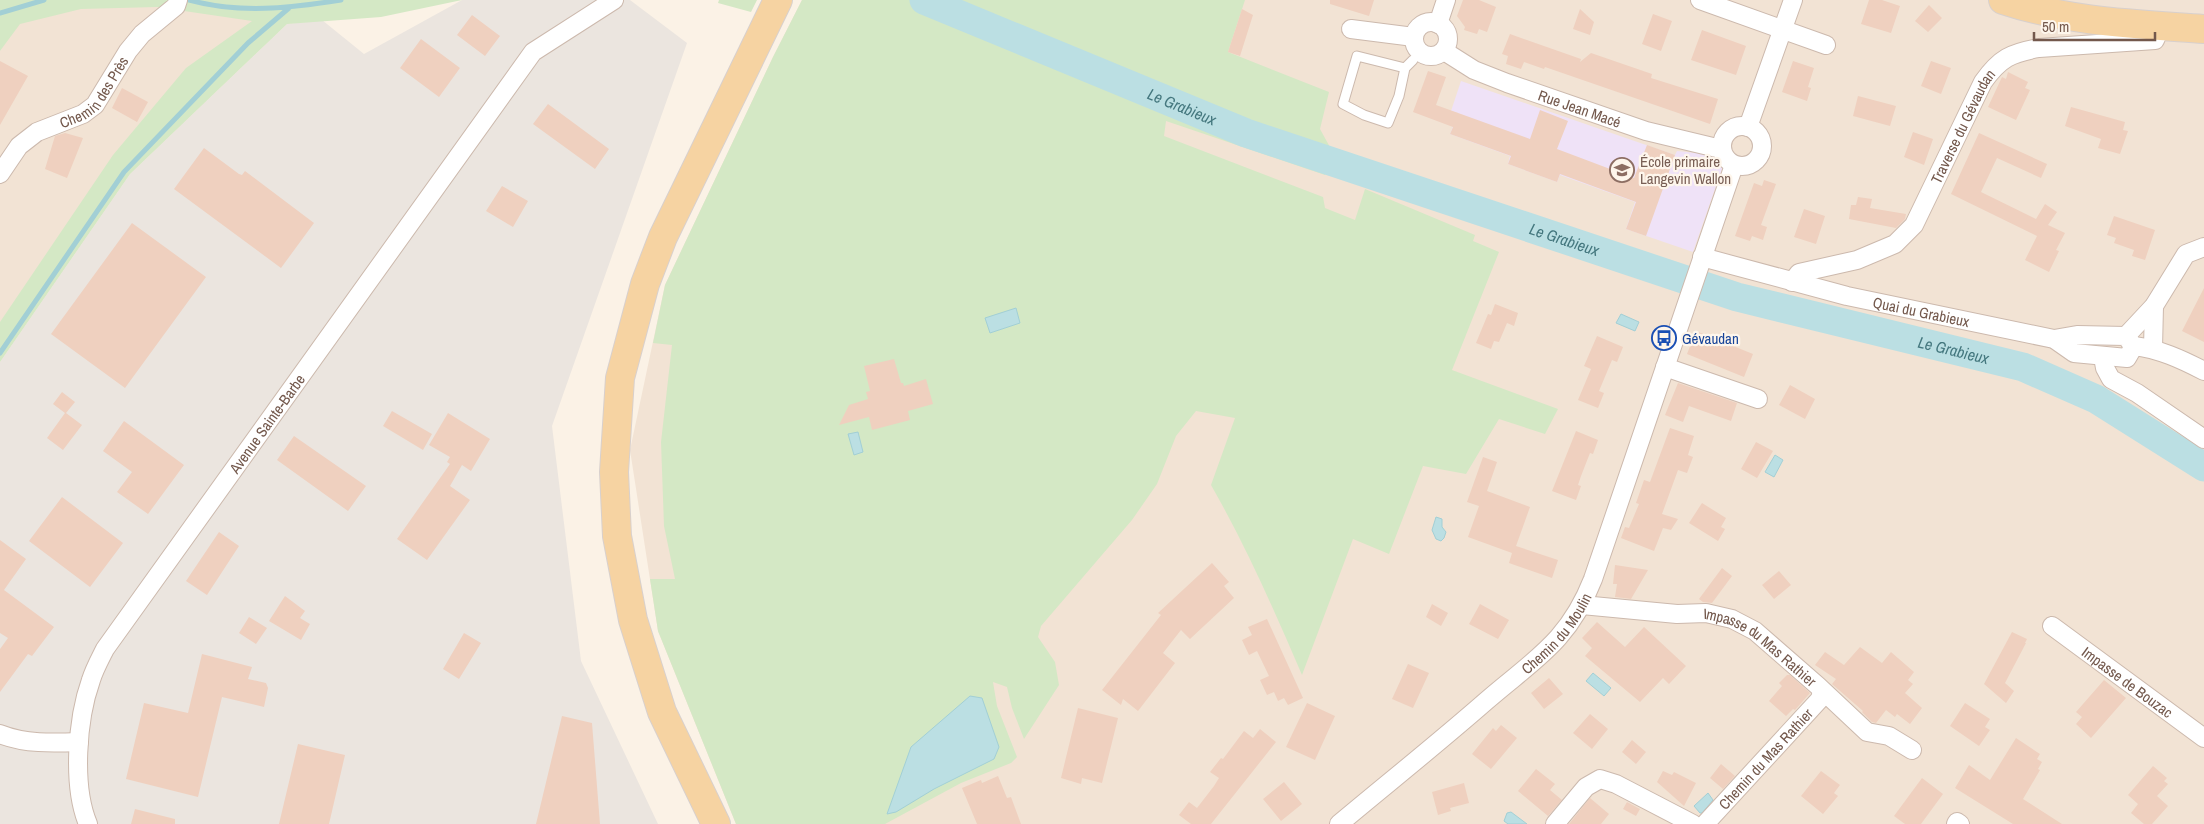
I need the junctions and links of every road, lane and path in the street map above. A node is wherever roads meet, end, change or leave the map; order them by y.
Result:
1 (178, 0) edge
2 (614, 0) edge
3 (778, 0) edge
4 (1446, 0) edge
5 (1700, 0) edge
6 (1794, 0) edge
7 (2003, 0) edge
8 (1438, 24) junction
9 (2161, 26) junction
10 (1352, 29) dead end
11 (2204, 29) edge
12 (1783, 30) junction
13 (1826, 45) dead end
14 (1444, 50) junction
15 (1413, 54) junction
16 (1748, 127) junction
17 (1721, 149) junction
18 (1734, 165) junction
19 (0, 174) edge
20 (2204, 247) edge
21 (1701, 262) junction
22 (1792, 282) junction
23 (2154, 306) junction
24 (2054, 339) junction
25 (2129, 347) junction
26 (2153, 348) junction
27 (2103, 357) junction
28 (1665, 367) junction
29 (2204, 371) edge
30 (2137, 393) junction
31 (1758, 399) dead end
32 (2204, 439) edge
33 (1582, 605) junction
34 (2052, 626) dead end
35 (1822, 690) junction
36 (0, 734) edge
37 (2204, 738) edge
38 (79, 742) junction
39 (1912, 750) dead end
40 (88, 824) edge
41 (716, 824) edge
42 (1339, 824) edge
43 (1555, 824) edge
44 (1693, 824) edge
45 (1705, 824) edge
46 (1956, 824) edge
47 (1960, 824) edge

1 - 19 street, Chemin des Près
2 - 38 street, Avenue Sainte-Barbe
3 - 41 main road
4 - 8 street
5 - 12 street
6 - 12 street
7 - 9 main road
8 - 14 street
8 - 15 street
9 - 11 main road
9 - 22 street, Traverse du Gévaudan
10 - 15 street
12 - 13 street
12 - 16 street
14 - 15 street
14 - 17 street, Rue Jean Macé
15 - 15 lane
16 - 17 street
16 - 18 street
17 - 18 street
18 - 21 street, Chemin du Moulin
20 - 23 street
21 - 22 street, Quai du Grabieux
21 - 28 street, Chemin du Moulin
22 - 24 street, Quai du Grabieux
23 - 25 street
23 - 26 street
24 - 25 street
24 - 27 street, Quai du Grabieux
25 - 26 street
25 - 27 street, Quai du Grabieux
25 - 30 street
26 - 29 street
27 - 30 street
28 - 31 street
28 - 33 street, Chemin du Moulin
30 - 32 street
33 - 35 street, Impasse du Mas Rathier
33 - 42 street, Chemin du Moulin
34 - 37 street, Impasse de Bouzac
35 - 39 street, Impasse du Mas Rathier
35 - 45 street, Chemin du Mas Rathier
36 - 38 street
38 - 40 street, Avenue Sainte-Barbe
43 - 44 street
46 - 47 street

